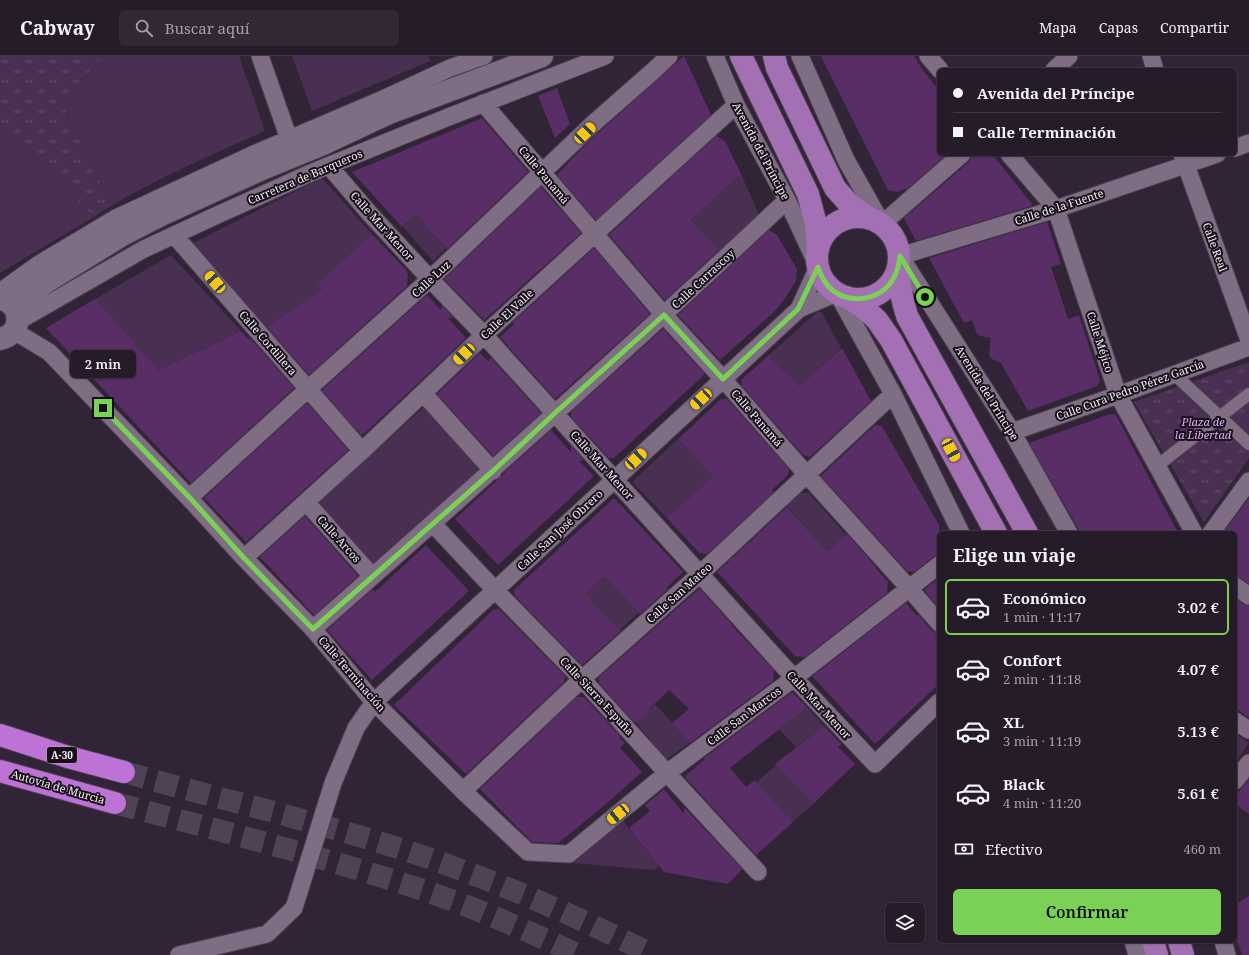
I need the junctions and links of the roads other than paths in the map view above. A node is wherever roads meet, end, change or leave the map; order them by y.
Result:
1 (260, 56) edge
2 (484, 56) edge
3 (542, 56) edge
4 (605, 56) edge
5 (669, 56) edge
6 (715, 56) edge
7 (741, 56) edge
8 (774, 56) edge
9 (800, 56) edge
10 (928, 56) edge
11 (1069, 56) edge
12 (1151, 56) edge
13 (938, 68) edge
14 (1056, 68) edge
15 (1154, 68) edge
16 (483, 103) junction
17 (736, 105) junction
18 (288, 139) junction
19 (1249, 143) edge
20 (1237, 147) edge
21 (959, 156) edge
22 (1011, 156) edge
23 (1204, 156) edge
24 (1184, 159) edge
25 (329, 166) junction
26 (542, 174) junction
27 (787, 200) junction
28 (1056, 208) junction
29 (877, 221) junction
30 (594, 234) junction
31 (174, 235) junction
32 (818, 259) junction
33 (899, 263) junction
34 (430, 279) junction
35 (842, 295) junction
36 (798, 309) junction
37 (7, 315) edge
38 (664, 315) junction
39 (484, 335) junction
40 (1249, 340) edge
41 (1249, 347) edge
42 (1174, 374) junction
43 (723, 379) junction
44 (308, 389) junction
45 (423, 393) junction
46 (894, 394) junction
47 (1249, 394) edge
48 (1118, 395) junction
49 (555, 413) junction
50 (1220, 417) junction
51 (1012, 432) junction
52 (1249, 444) edge
53 (362, 451) junction
54 (1157, 466) junction
55 (493, 471) junction
56 (807, 475) junction
57 (614, 479) junction
58 (1249, 481) edge
59 (190, 498) junction
60 (306, 502) junction
61 (433, 524) junction
62 (960, 531) edge
63 (995, 531) edge
64 (1026, 531) edge
65 (1068, 531) edge
66 (1193, 531) edge
67 (1212, 531) edge
68 (244, 558) junction
69 (937, 566) edge
70 (700, 574) junction
71 (372, 576) junction
72 (1237, 587) edge
73 (908, 588) junction
74 (495, 590) junction
75 (1249, 596) edge
76 (937, 622) edge
77 (313, 629) junction
78 (794, 678) junction
79 (582, 679) junction
80 (374, 702) junction
81 (937, 704) edge
82 (1237, 721) edge
83 (0, 724) edge
84 (1249, 730) edge
85 (0, 735) edge
86 (68, 757) junction
87 (1249, 763) edge
88 (0, 771) edge
89 (124, 772) tunnel mouth
90 (667, 773) junction
91 (1237, 778) edge
92 (463, 791) junction
93 (115, 803) tunnel mouth
94 (569, 854) joint
95 (758, 872) dead end
96 (1134, 943) edge
97 (1154, 943) edge
98 (1180, 943) edge
99 (1223, 943) edge
100 (179, 955) edge
101 (1137, 955) edge
102 (1157, 955) edge
103 (1183, 955) edge
104 (1227, 955) edge

1 - 18 street
2 - 18 street
3 - 37 main road
4 - 16 street, Carretera de Barqueros
5 - 26 street, Calle Luz
6 - 17 street, Avenida del Príncipe
7 - 32 main road, Avenida del Príncipe
8 - 29 main road
9 - 29 street
10 - 13 street
11 - 14 street
12 - 15 street
16 - 25 street, Carretera de Barqueros
16 - 26 street, Calle Panamá
17 - 27 street, Avenida del Príncipe
17 - 30 street, Calle El Valle
18 - 37 street
19 - 20 street
21 - 29 street
22 - 28 street, Calle Méjico
23 - 24 street, Calle de la Fuente
24 - 28 street, Calle de la Fuente
24 - 40 street, Calle Real
25 - 31 street, Carretera de Barqueros
25 - 34 street, Calle Mar Menor
26 - 30 street, Calle Panamá
26 - 34 street, Calle Luz
27 - 32 street, Avenida del Príncipe
27 - 38 street, Calle Carrascoy
28 - 33 street, Calle de la Fuente
28 - 48 street, Calle Méjico
29 - 32 main road
29 - 33 main road
30 - 38 street, Calle Panamá
30 - 39 street, Calle El Valle
31 - 37 street, Carretera de Barqueros
31 - 44 street, Calle Cordillera
32 - 35 main road
32 - 36 street, Calle San José Obrero
33 - 35 main road
33 - 51 street, Avenida del Príncipe
33 - 64 main road
34 - 39 street, Calle Mar Menor
34 - 44 street, Calle Luz
35 - 36 street, Calle San José Obrero
35 - 46 street
35 - 63 main road
36 - 43 street, Calle San José Obrero
37 - 59 street, Calle Terminación
38 - 43 street, Calle Panamá
38 - 49 street, Calle Carrascoy
39 - 45 street, Calle El Valle
39 - 49 street, Calle Mar Menor
41 - 42 street, Calle Cura Pedro Pérez García
42 - 48 street, Calle Cura Pedro Pérez García
42 - 50 street
43 - 56 street, Calle Panamá
43 - 57 street, Calle San José Obrero
44 - 53 street, Calle Cordillera
44 - 59 street, Calle Luz
45 - 53 street, Calle El Valle
45 - 55 street
46 - 56 street, Calle San Mateo
46 - 62 street
47 - 50 street
48 - 51 street, Calle Cura Pedro Pérez García
48 - 54 street, Calle Méjico
49 - 55 street, Calle Carrascoy
49 - 57 street, Calle Mar Menor
50 - 52 street
50 - 54 street
51 - 65 street, Avenida del Príncipe
53 - 60 street, Calle El Valle
54 - 66 street, Calle Méjico
55 - 61 street, Calle Carrascoy
56 - 70 street, Calle San Mateo
56 - 73 street, Calle Panamá
57 - 70 street, Calle Mar Menor
57 - 74 street, Calle San José Obrero
58 - 67 street
59 - 68 street, Calle Terminación
60 - 68 street, Calle El Valle
60 - 71 street, Calle Arcos
61 - 71 street, Calle Carrascoy
61 - 74 street, Calle Sierra Espuña
68 - 77 street, Calle Terminación
69 - 73 street, Calle San Marcos
70 - 78 street, Calle Mar Menor
70 - 79 street, Calle San Mateo
71 - 77 street, Calle Carrascoy
72 - 75 street
73 - 76 street, Calle Panamá
73 - 78 street, Calle San Marcos
74 - 79 street, Calle Sierra Espuña
74 - 80 street, Calle San José Obrero
77 - 80 street, Calle Terminación
78 - 81 street, Calle Mar Menor
78 - 90 street, Calle San Marcos
79 - 90 street, Calle Sierra Espuña
79 - 92 street, Calle San Mateo
80 - 92 street, Calle Terminación
80 - 100 street, Calle San José Obrero
82 - 84 street
83 - 86 highway
85 - 86 highway, A-30
86 - 89 highway, A-30
87 - 91 street
88 - 93 highway, Autovía de Murcia
90 - 94 street, Calle San Marcos
90 - 95 street, Calle Sierra Espuña
92 - 94 street, Calle Terminación
96 - 101 street
97 - 102 main road
98 - 103 main road
99 - 104 street

